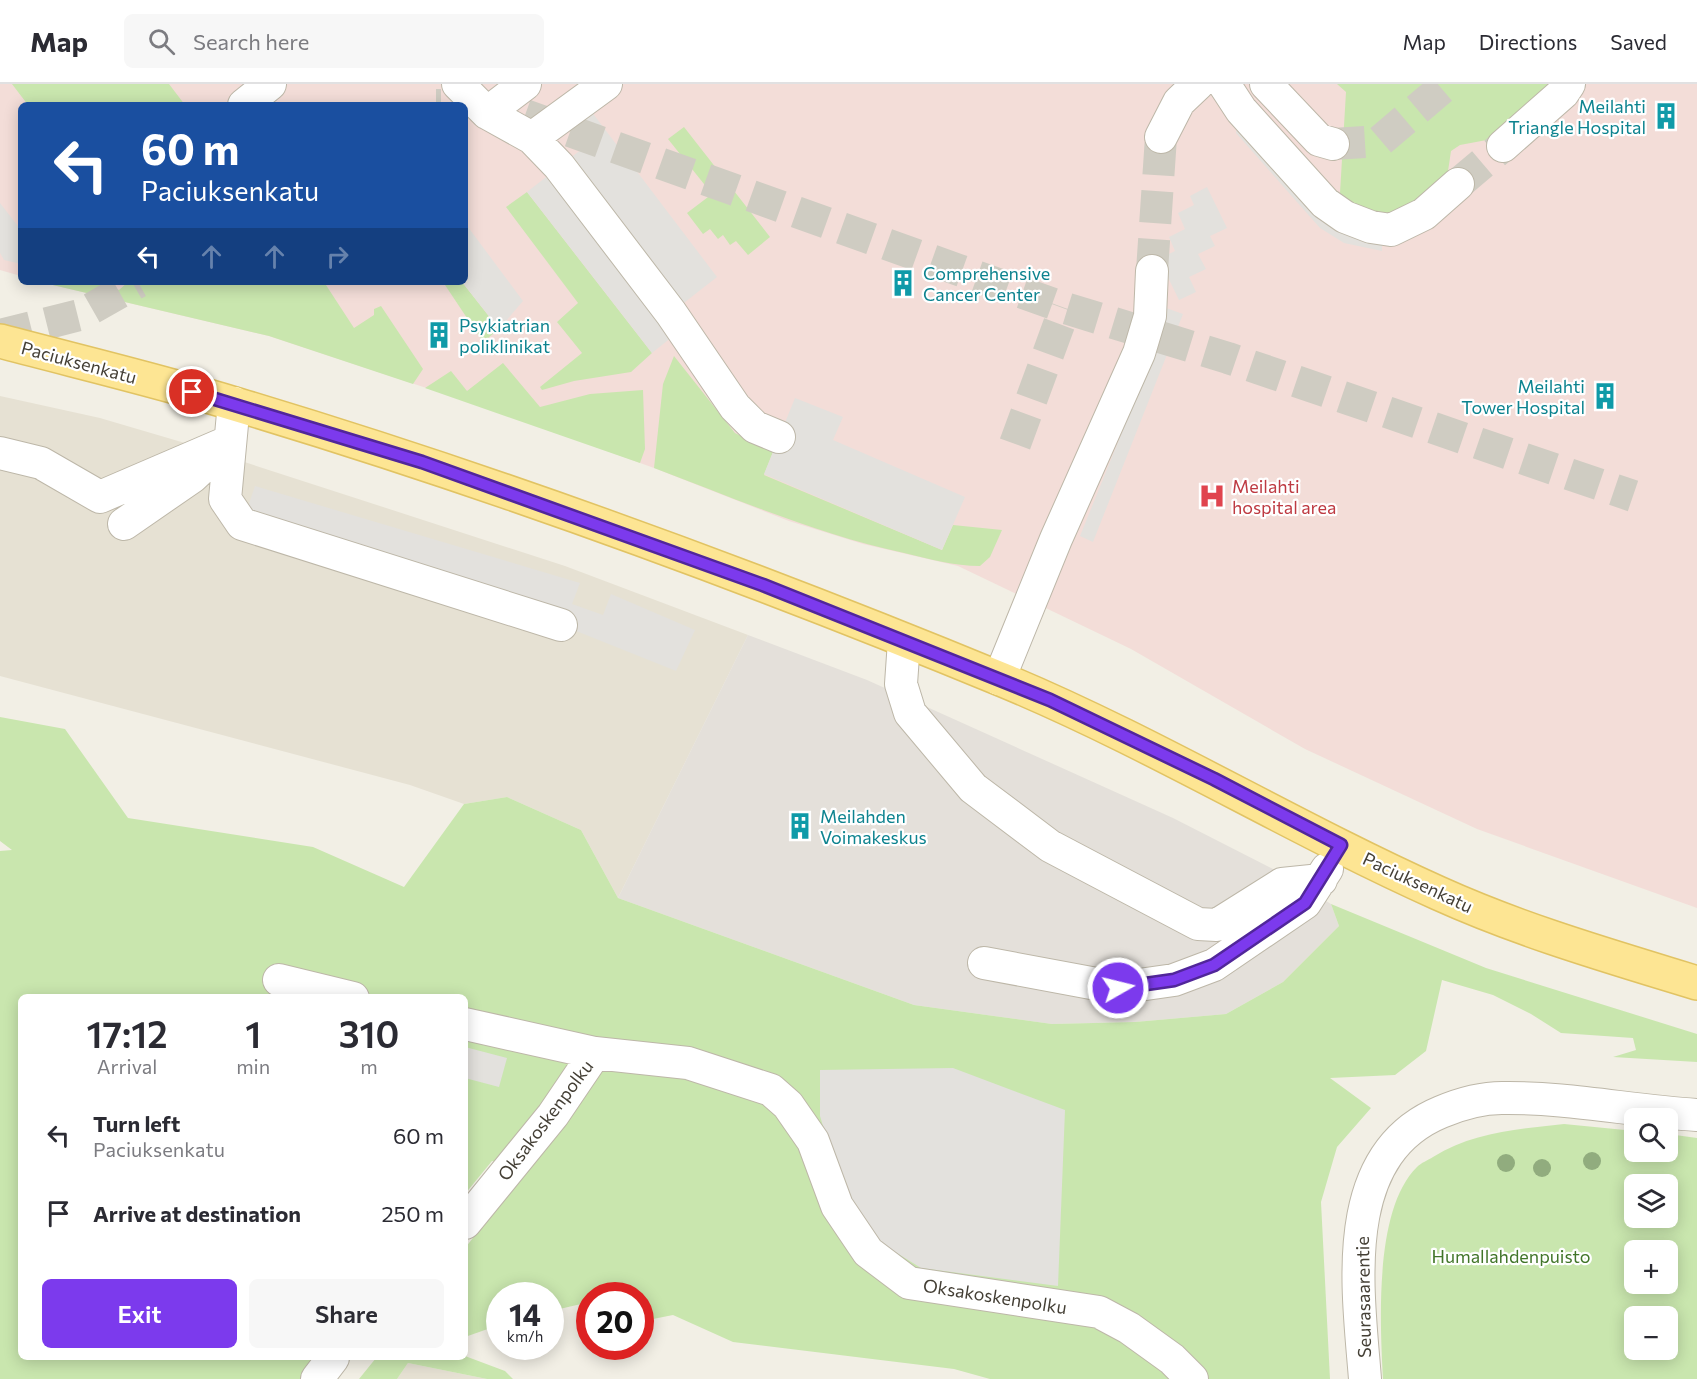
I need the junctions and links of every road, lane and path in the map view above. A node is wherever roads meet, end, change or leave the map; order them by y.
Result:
1 (270, 84) edge
2 (458, 84) edge
3 (525, 84) edge
4 (606, 84) edge
5 (1197, 84) edge
6 (1224, 84) edge
7 (1266, 84) edge
8 (1569, 84) edge
9 (248, 102) edge
10 (487, 113) junction
11 (1161, 137) tunnel mouth
12 (532, 138) junction
13 (1333, 144) tunnel mouth
14 (1503, 146) tunnel mouth
15 (1458, 184) tunnel mouth
16 (1152, 271) tunnel mouth
17 (0, 341) edge
18 (234, 403) junction
19 (779, 437) dead end
20 (228, 442) junction
21 (0, 453) edge
22 (124, 524) dead end
23 (561, 625) dead end
24 (904, 641) junction
25 (999, 679) junction
26 (1341, 845) junction
27 (1321, 880) junction
28 (984, 963) dead end
29 (279, 980) dead end
30 (1697, 983) edge
31 (337, 994) edge
32 (468, 1025) edge
33 (595, 1053) junction
34 (1697, 1115) edge
35 (468, 1219) edge
36 (331, 1360) edge
37 (317, 1379) edge
38 (1192, 1379) edge
39 (1365, 1379) edge

1 - 9 street
2 - 10 street
3 - 10 street
4 - 12 street
5 - 11 street
6 - 15 street
7 - 13 street
8 - 14 street
10 - 12 street
12 - 19 street
16 - 25 street
17 - 18 main road, Paciuksenkatu
18 - 20 street
18 - 24 main road, Paciuksenkatu
20 - 21 street
20 - 22 street
20 - 23 street
24 - 25 main road, Paciuksenkatu
24 - 27 street
25 - 26 main road, Paciuksenkatu
26 - 27 street
26 - 30 main road, Paciuksenkatu
27 - 28 street
29 - 31 street
32 - 33 street
33 - 35 street, Oksakoskenpolku
33 - 38 street, Oksakoskenpolku
34 - 39 street, Seurasaarentie
36 - 37 street

